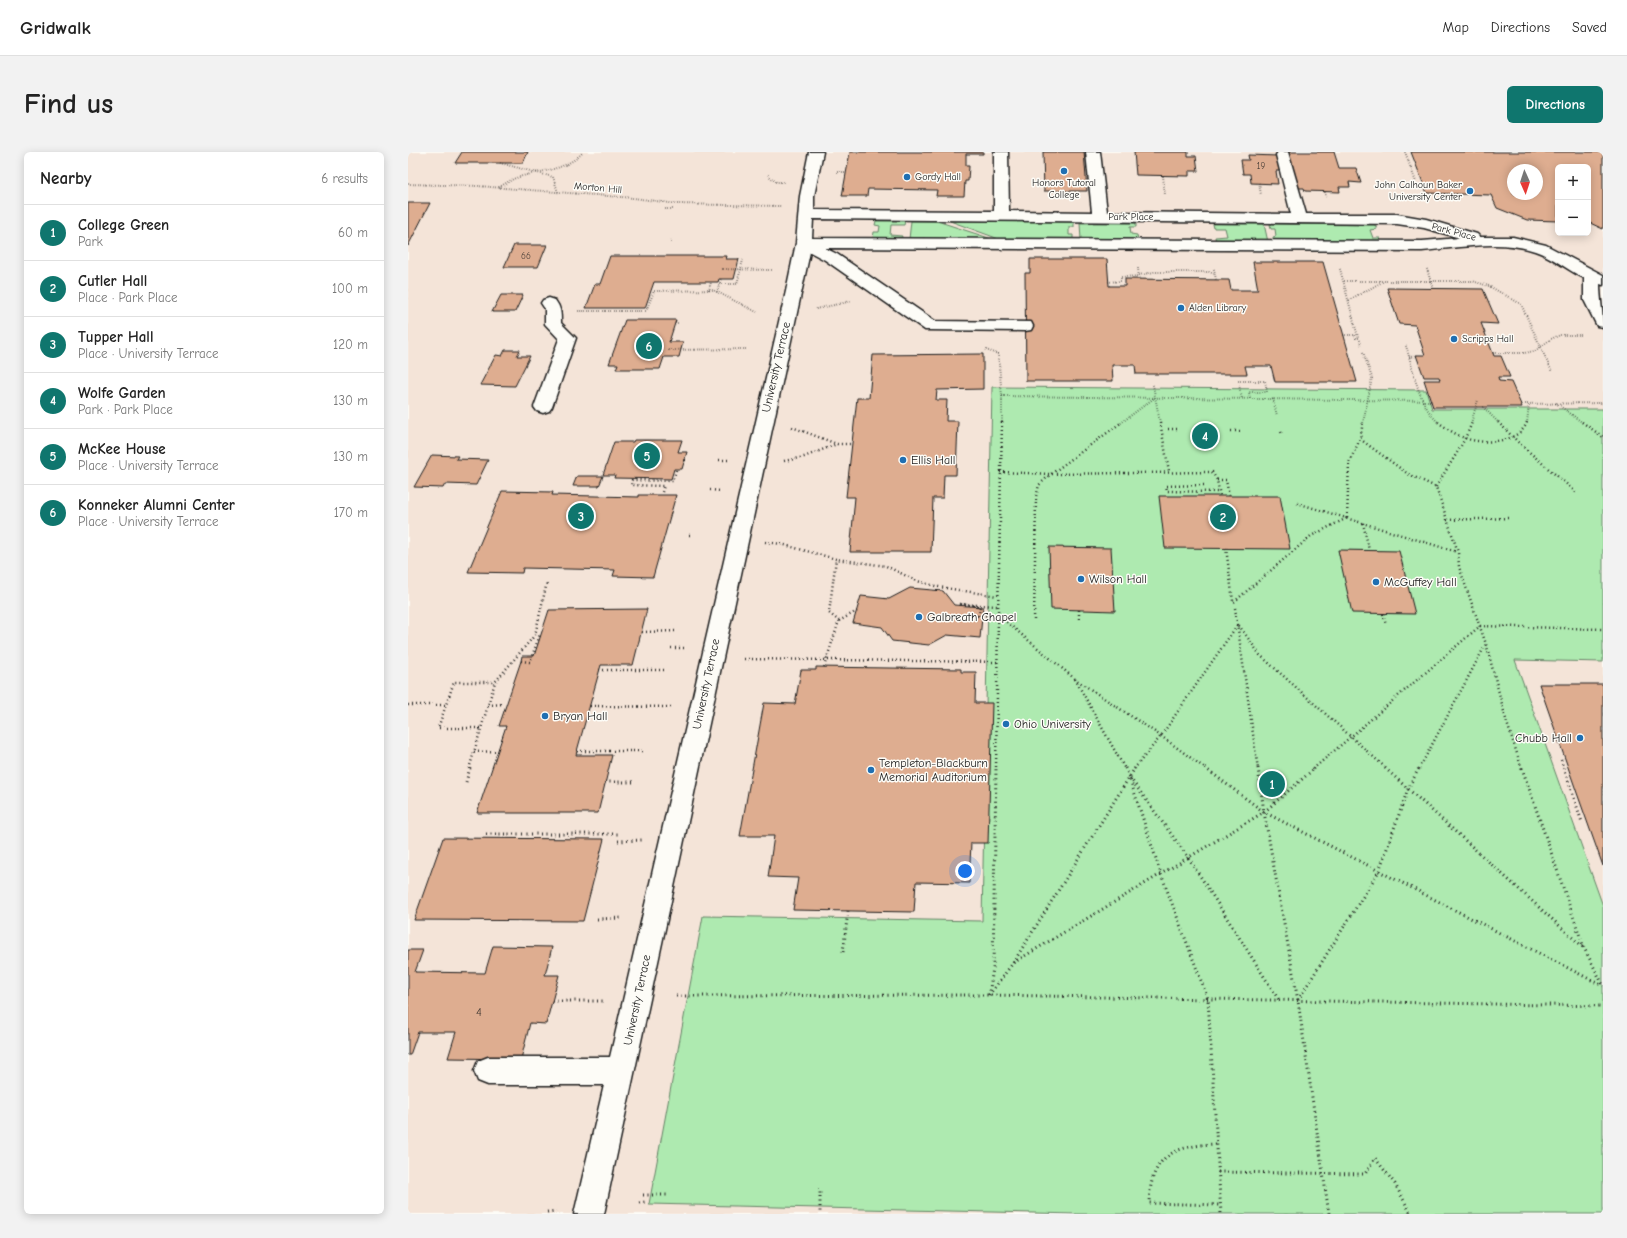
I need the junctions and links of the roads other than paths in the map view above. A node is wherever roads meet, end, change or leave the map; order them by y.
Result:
1 (816, 152) edge
2 (1001, 152) edge
3 (1093, 152) edge
4 (1283, 155) dead end
5 (805, 214) junction
6 (1002, 216) junction
7 (1100, 217) junction
8 (1300, 218) junction
9 (1489, 242) junction
10 (804, 243) junction
11 (1598, 278) edge
12 (549, 303) road end
13 (1603, 322) edge
14 (1025, 326) dead end
15 (543, 407) dead end
16 (488, 1071) dead end
17 (622, 1071) junction
18 (589, 1214) edge

1 - 5 street, University Terrace
2 - 6 street
3 - 7 street
4 - 8 street
5 - 6 street, Park Place
5 - 10 street, University Terrace
6 - 7 street, Park Place
7 - 8 street, Park Place
8 - 9 street, Park Place
9 - 10 street, Park Place
9 - 11 street
10 - 14 street
10 - 17 street, University Terrace
11 - 13 street
12 - 15 street
16 - 17 street
17 - 18 street, University Terrace

